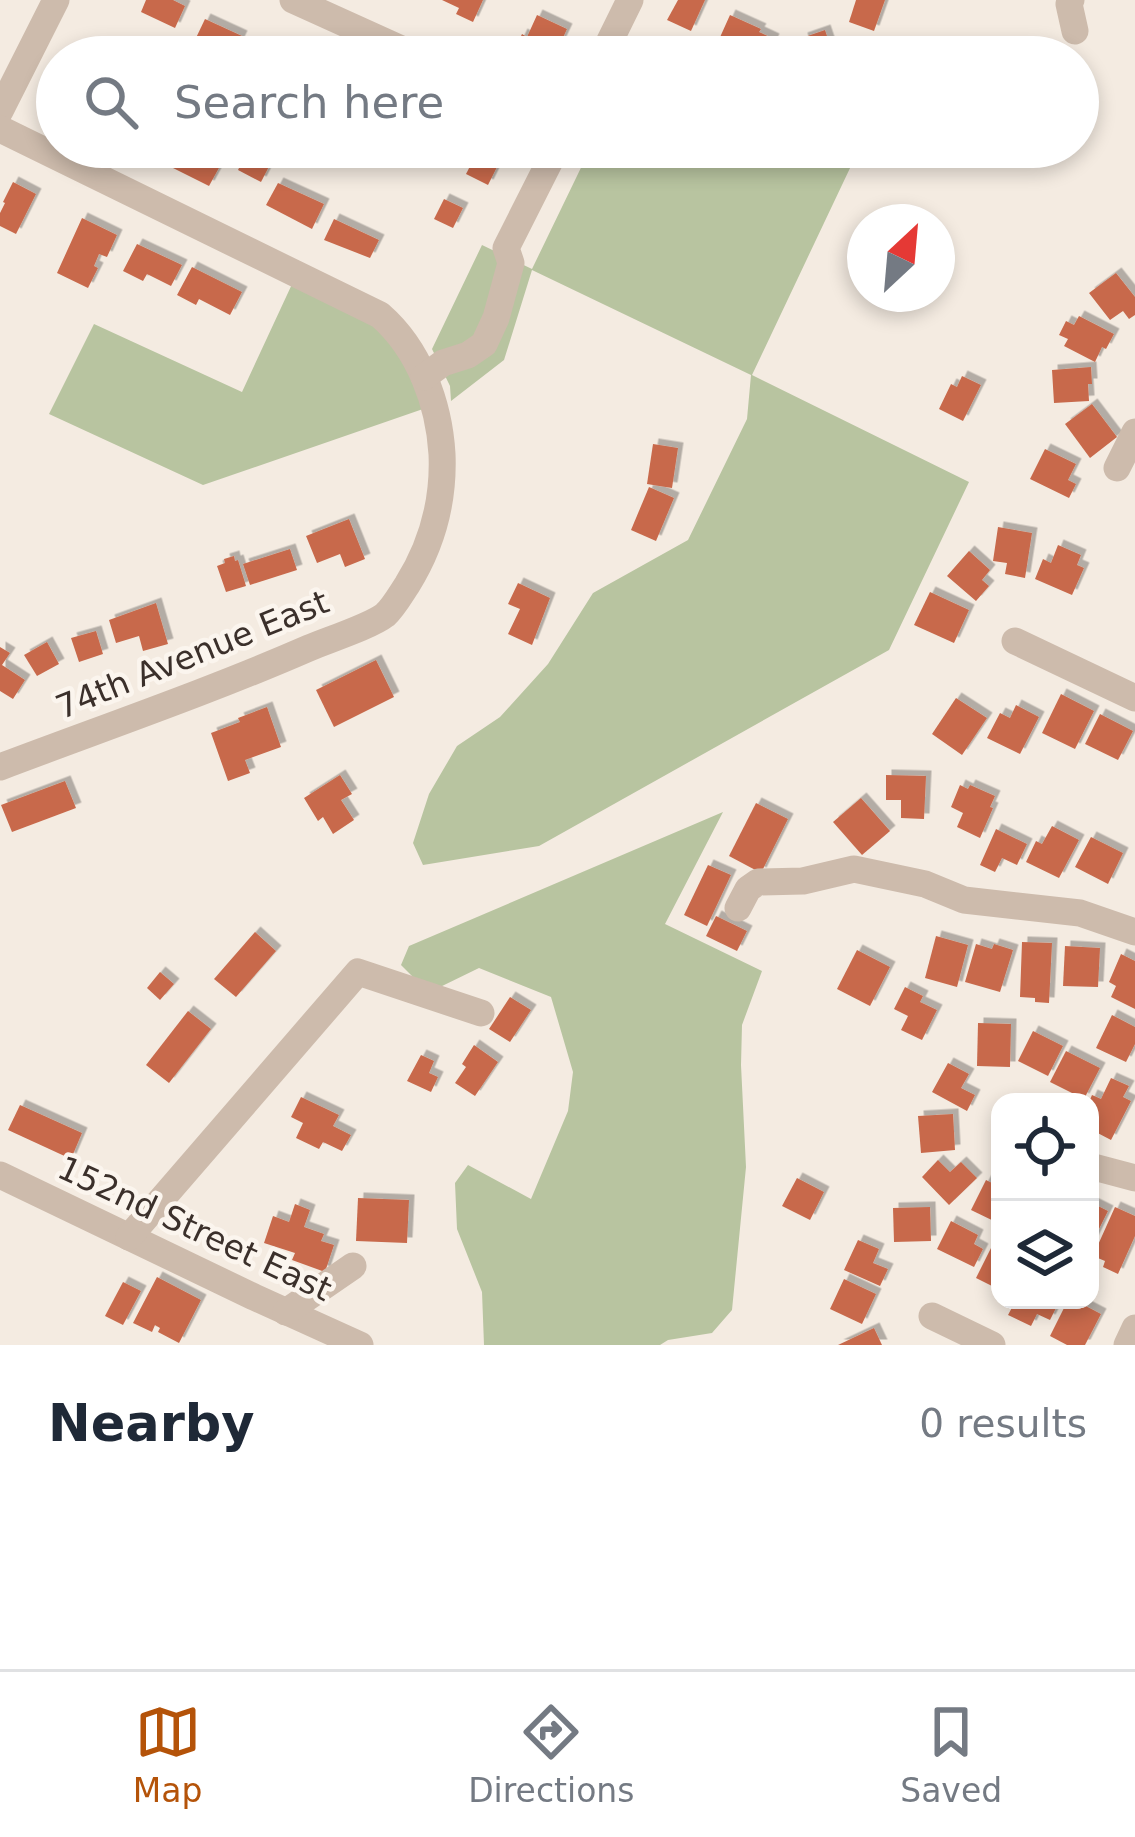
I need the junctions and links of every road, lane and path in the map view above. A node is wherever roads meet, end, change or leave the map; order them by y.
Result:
1 (56, 0) edge
2 (293, 0) edge
3 (631, 0) edge
4 (1071, 0) edge
5 (1075, 32) dead end
6 (38, 36) edge
7 (373, 36) edge
8 (613, 36) edge
9 (36, 39) edge
10 (0, 110) edge
11 (0, 129) edge
12 (36, 147) edge
13 (80, 168) edge
14 (546, 168) edge
15 (424, 377) junction
16 (1135, 432) edge
17 (1117, 468) dead end
18 (1016, 640) dead end
19 (1135, 698) edge
20 (0, 767) edge
21 (738, 908) dead end
22 (1135, 932) edge
23 (481, 1013) dead end
24 (1099, 1168) edge
25 (0, 1175) edge
26 (1135, 1178) edge
27 (129, 1237) junction
28 (353, 1266) dead end
29 (286, 1312) junction
30 (932, 1316) dead end
31 (1135, 1328) edge
32 (361, 1345) edge
33 (992, 1345) edge
34 (1127, 1345) edge

1 - 6 street
2 - 7 street
3 - 8 street
4 - 5 street
9 - 10 street
11 - 12 street
13 - 15 street
14 - 15 street
15 - 20 street, 74th Avenue East
16 - 17 street
18 - 19 street
21 - 22 street
23 - 27 street
24 - 26 street
25 - 27 street, 152nd Street East
27 - 29 street, 152nd Street East
28 - 29 street
29 - 32 street, 152nd Street East
30 - 33 street
31 - 34 street

